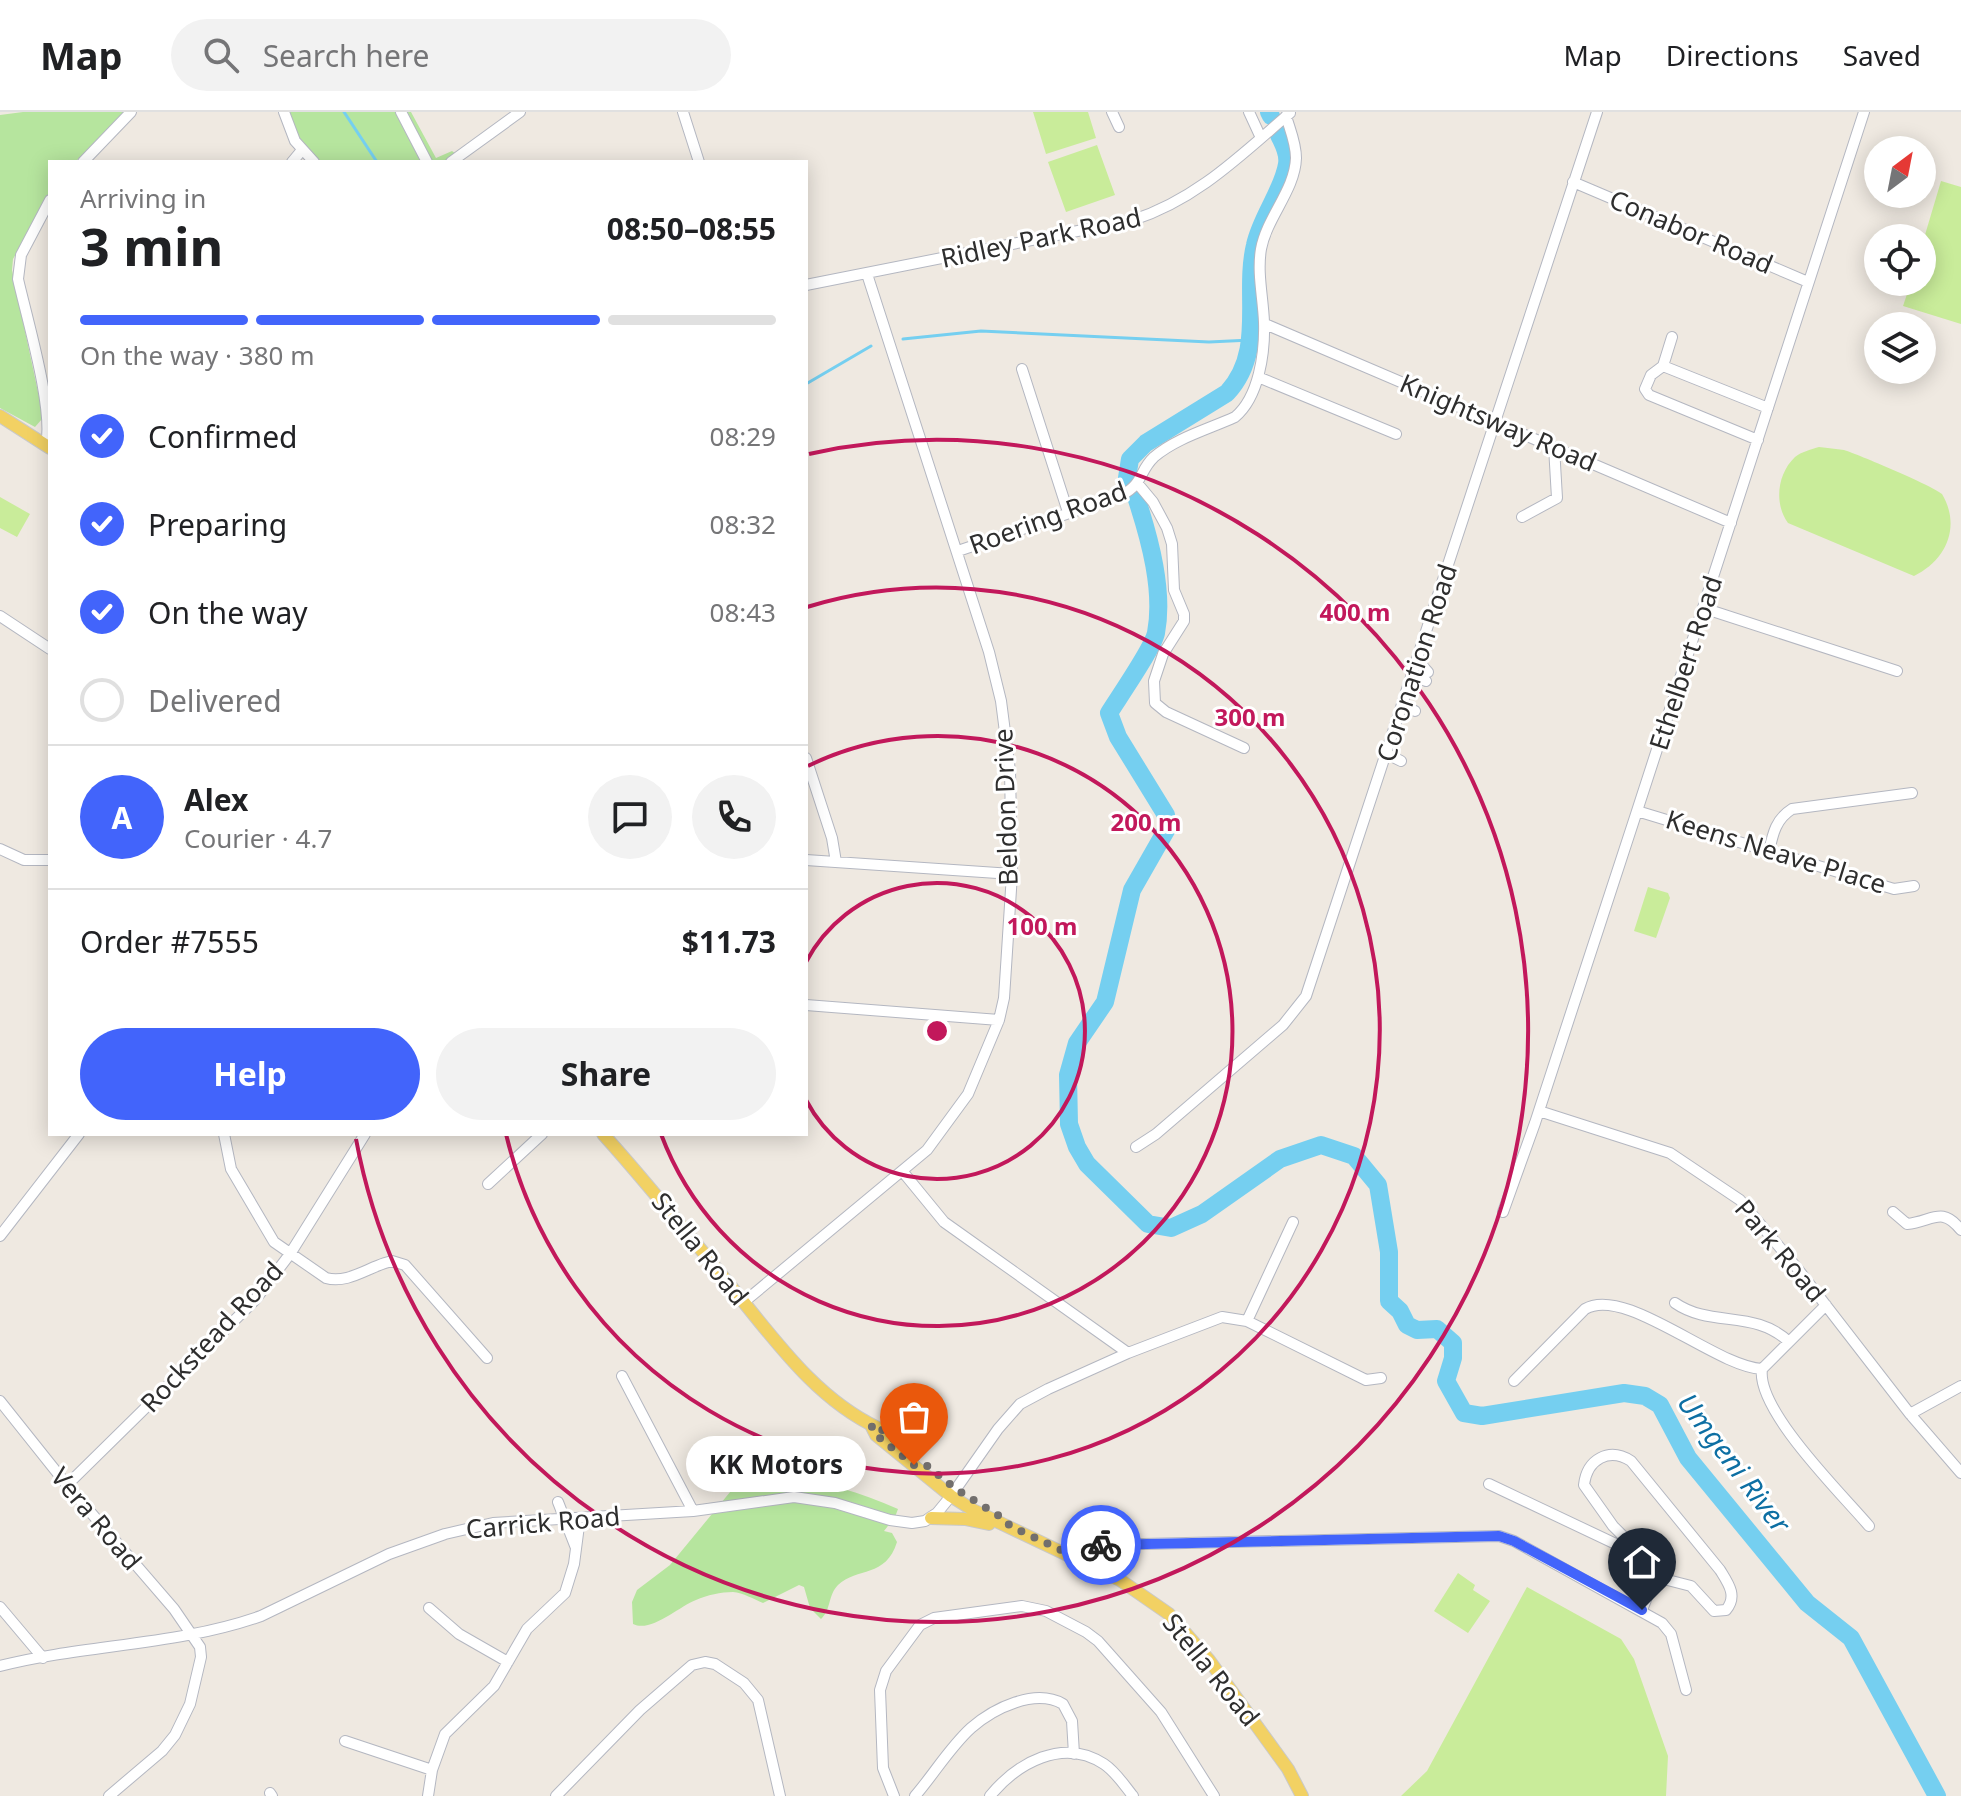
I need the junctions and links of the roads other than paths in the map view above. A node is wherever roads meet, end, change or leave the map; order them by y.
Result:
1 (131, 112) edge
2 (284, 112) edge
3 (401, 112) edge
4 (520, 112) edge
5 (683, 112) edge
6 (1112, 112) edge
7 (1249, 112) edge
8 (1597, 112) edge
9 (1864, 112) edge
10 (1288, 114) edge
11 (1119, 127) dead end
12 (1261, 138) junction
13 (302, 150) junction
14 (85, 160) edge
15 (294, 160) edge
16 (312, 160) edge
17 (426, 160) edge
18 (454, 160) edge
19 (698, 160) edge
20 (1573, 182) junction
21 (48, 204) edge
22 (867, 274) junction
23 (1808, 282) junction
24 (808, 285) edge
25 (1265, 324) junction
26 (1672, 337) dead end
27 (1663, 366) junction
28 (1022, 369) dead end
29 (1258, 377) junction
30 (1768, 408) junction
31 (0, 416) edge
32 (1496, 421) junction
33 (48, 431) edge
34 (1396, 434) dead end
35 (1758, 440) junction
36 (48, 447) edge
37 (1554, 447) junction
38 (1138, 484) junction
39 (1068, 512) junction
40 (1522, 517) dead end
41 (1731, 523) junction
42 (958, 551) junction
43 (1703, 608) junction
44 (0, 616) edge
45 (48, 648) edge
46 (1418, 661) junction
47 (1897, 671) dead end
48 (1413, 675) junction
49 (1403, 706) junction
50 (1415, 711) dead end
51 (1244, 748) dead end
52 (1387, 754) junction
53 (1401, 761) dead end
54 (808, 764) edge
55 (1912, 793) dead end
56 (1637, 811) junction
57 (0, 849) edge
58 (1769, 851) junction
59 (48, 860) edge
60 (808, 860) edge
61 (836, 862) junction
62 (1012, 874) junction
63 (1914, 886) dead end
64 (808, 1005) edge
65 (999, 1020) junction
66 (1539, 1111) junction
67 (77, 1136) edge
68 (224, 1136) edge
69 (364, 1136) edge
70 (540, 1136) edge
71 (605, 1136) edge
72 (1136, 1147) dead end
73 (903, 1172) junction
74 (488, 1184) dead end
75 (1503, 1212) dead end
76 (1893, 1212) dead end
77 (1293, 1222) dead end
78 (1961, 1230) edge
79 (0, 1236) edge
80 (290, 1254) junction
81 (744, 1302) junction
82 (1675, 1303) dead end
83 (1826, 1305) junction
84 (1247, 1321) junction
85 (1789, 1342) junction
86 (1128, 1353) junction
87 (483, 1354) dead end
88 (1762, 1369) junction
89 (622, 1376) dead end
90 (1381, 1378) dead end
91 (1514, 1381) dead end
92 (1961, 1386) edge
93 (0, 1401) edge
94 (1910, 1414) junction
95 (1959, 1467) edge
96 (1489, 1484) dead end
97 (67, 1485) junction
98 (953, 1493) junction
99 (558, 1502) dead end
100 (693, 1511) junction
101 (562, 1518) junction
102 (580, 1518) junction
103 (931, 1518) junction
104 (1005, 1525) junction
105 (1869, 1526) dead end
106 (577, 1550) junction
107 (1644, 1557) junction
108 (1078, 1558) junction
109 (1652, 1576) junction
110 (0, 1607) edge
111 (429, 1608) dead end
112 (1642, 1610) junction
113 (194, 1635) junction
114 (43, 1658) junction
115 (508, 1662) junction
116 (0, 1666) edge
117 (1686, 1690) dead end
118 (345, 1741) dead end
119 (1074, 1754) junction
120 (432, 1770) junction
121 (109, 1796) edge
122 (428, 1796) edge
123 (556, 1796) edge
124 (780, 1796) edge
125 (894, 1796) edge
126 (915, 1796) edge
127 (990, 1796) edge
128 (1133, 1796) edge
129 (1214, 1796) edge
130 (1302, 1796) edge

1 - 14 street
2 - 13 street
3 - 17 street
4 - 18 street
5 - 19 street
6 - 11 street
7 - 12 street
8 - 20 street, Coronation Road
9 - 23 street, Ethelbert Road
10 - 12 street, Ridley Park Road
10 - 25 street
12 - 22 street, Ridley Park Road
13 - 15 street
13 - 16 street
20 - 23 street, Conabor Road
20 - 32 street, Coronation Road
21 - 33 street
22 - 24 street, Ridley Park Road
22 - 42 street, Beldon Drive
23 - 30 street, Ethelbert Road
25 - 29 street
25 - 32 street, Knightsway Road
26 - 27 street
27 - 30 street
27 - 35 street
28 - 39 street
29 - 34 street
29 - 38 street
30 - 35 street, Ethelbert Road
31 - 36 main road
32 - 37 street, Knightsway Road
32 - 46 street, Coronation Road
35 - 41 street, Ethelbert Road
37 - 40 street
37 - 41 street, Knightsway Road
38 - 39 street, Roering Road
38 - 51 street
39 - 42 street, Roering Road
41 - 43 street, Ethelbert Road
42 - 62 street, Beldon Drive
43 - 47 street
43 - 56 street, Ethelbert Road
44 - 45 street
46 - 48 street, Coronation Road
46 - 48 street
48 - 49 street, Coronation Road
49 - 50 street
49 - 52 street, Coronation Road
52 - 53 street
52 - 72 street, Coronation Road
54 - 61 street
55 - 58 street
56 - 58 street, Keens Neave Place
56 - 66 street, Ethelbert Road
57 - 59 street
58 - 63 street, Keens Neave Place
60 - 61 street
61 - 62 street
62 - 65 street, Beldon Drive
64 - 65 street
65 - 73 street, Beldon Drive
66 - 75 street, Ethelbert Road
66 - 83 street, Park Road
67 - 79 street
68 - 80 street
69 - 80 street, Rockstead Road
70 - 74 street
71 - 81 main road, Stella Road
73 - 81 street, Beldon Drive
73 - 86 street
76 - 78 street
77 - 84 street
80 - 87 street
80 - 97 street, Rockstead Road
81 - 98 main road, Stella Road
82 - 85 street
83 - 85 street
83 - 94 street, Park Road
84 - 86 street
84 - 90 street
85 - 88 street
86 - 98 street
88 - 91 street
88 - 105 street
89 - 100 street
92 - 94 street
93 - 97 street, Vera Road
94 - 95 street, Park Road
96 - 107 street
97 - 113 street, Vera Road
98 - 103 street
98 - 104 main road, Stella Road
99 - 101 street
100 - 102 street, Carrick Road
100 - 103 street, Carrick Road
101 - 102 street, Carrick Road
101 - 106 street
101 - 113 street, Carrick Road
102 - 106 street
103 - 104 main road
104 - 108 main road, Stella Road
106 - 115 street
107 - 109 street
107 - 109 street
108 - 112 street
108 - 130 main road, Stella Road
109 - 112 street
110 - 114 street
111 - 115 street
112 - 117 street
113 - 114 street, Carrick Road
113 - 121 street
114 - 116 street, Carrick Road
115 - 120 street
118 - 120 street
119 - 126 street
119 - 127 street
119 - 128 street
120 - 122 street
123 - 124 street
125 - 129 street

